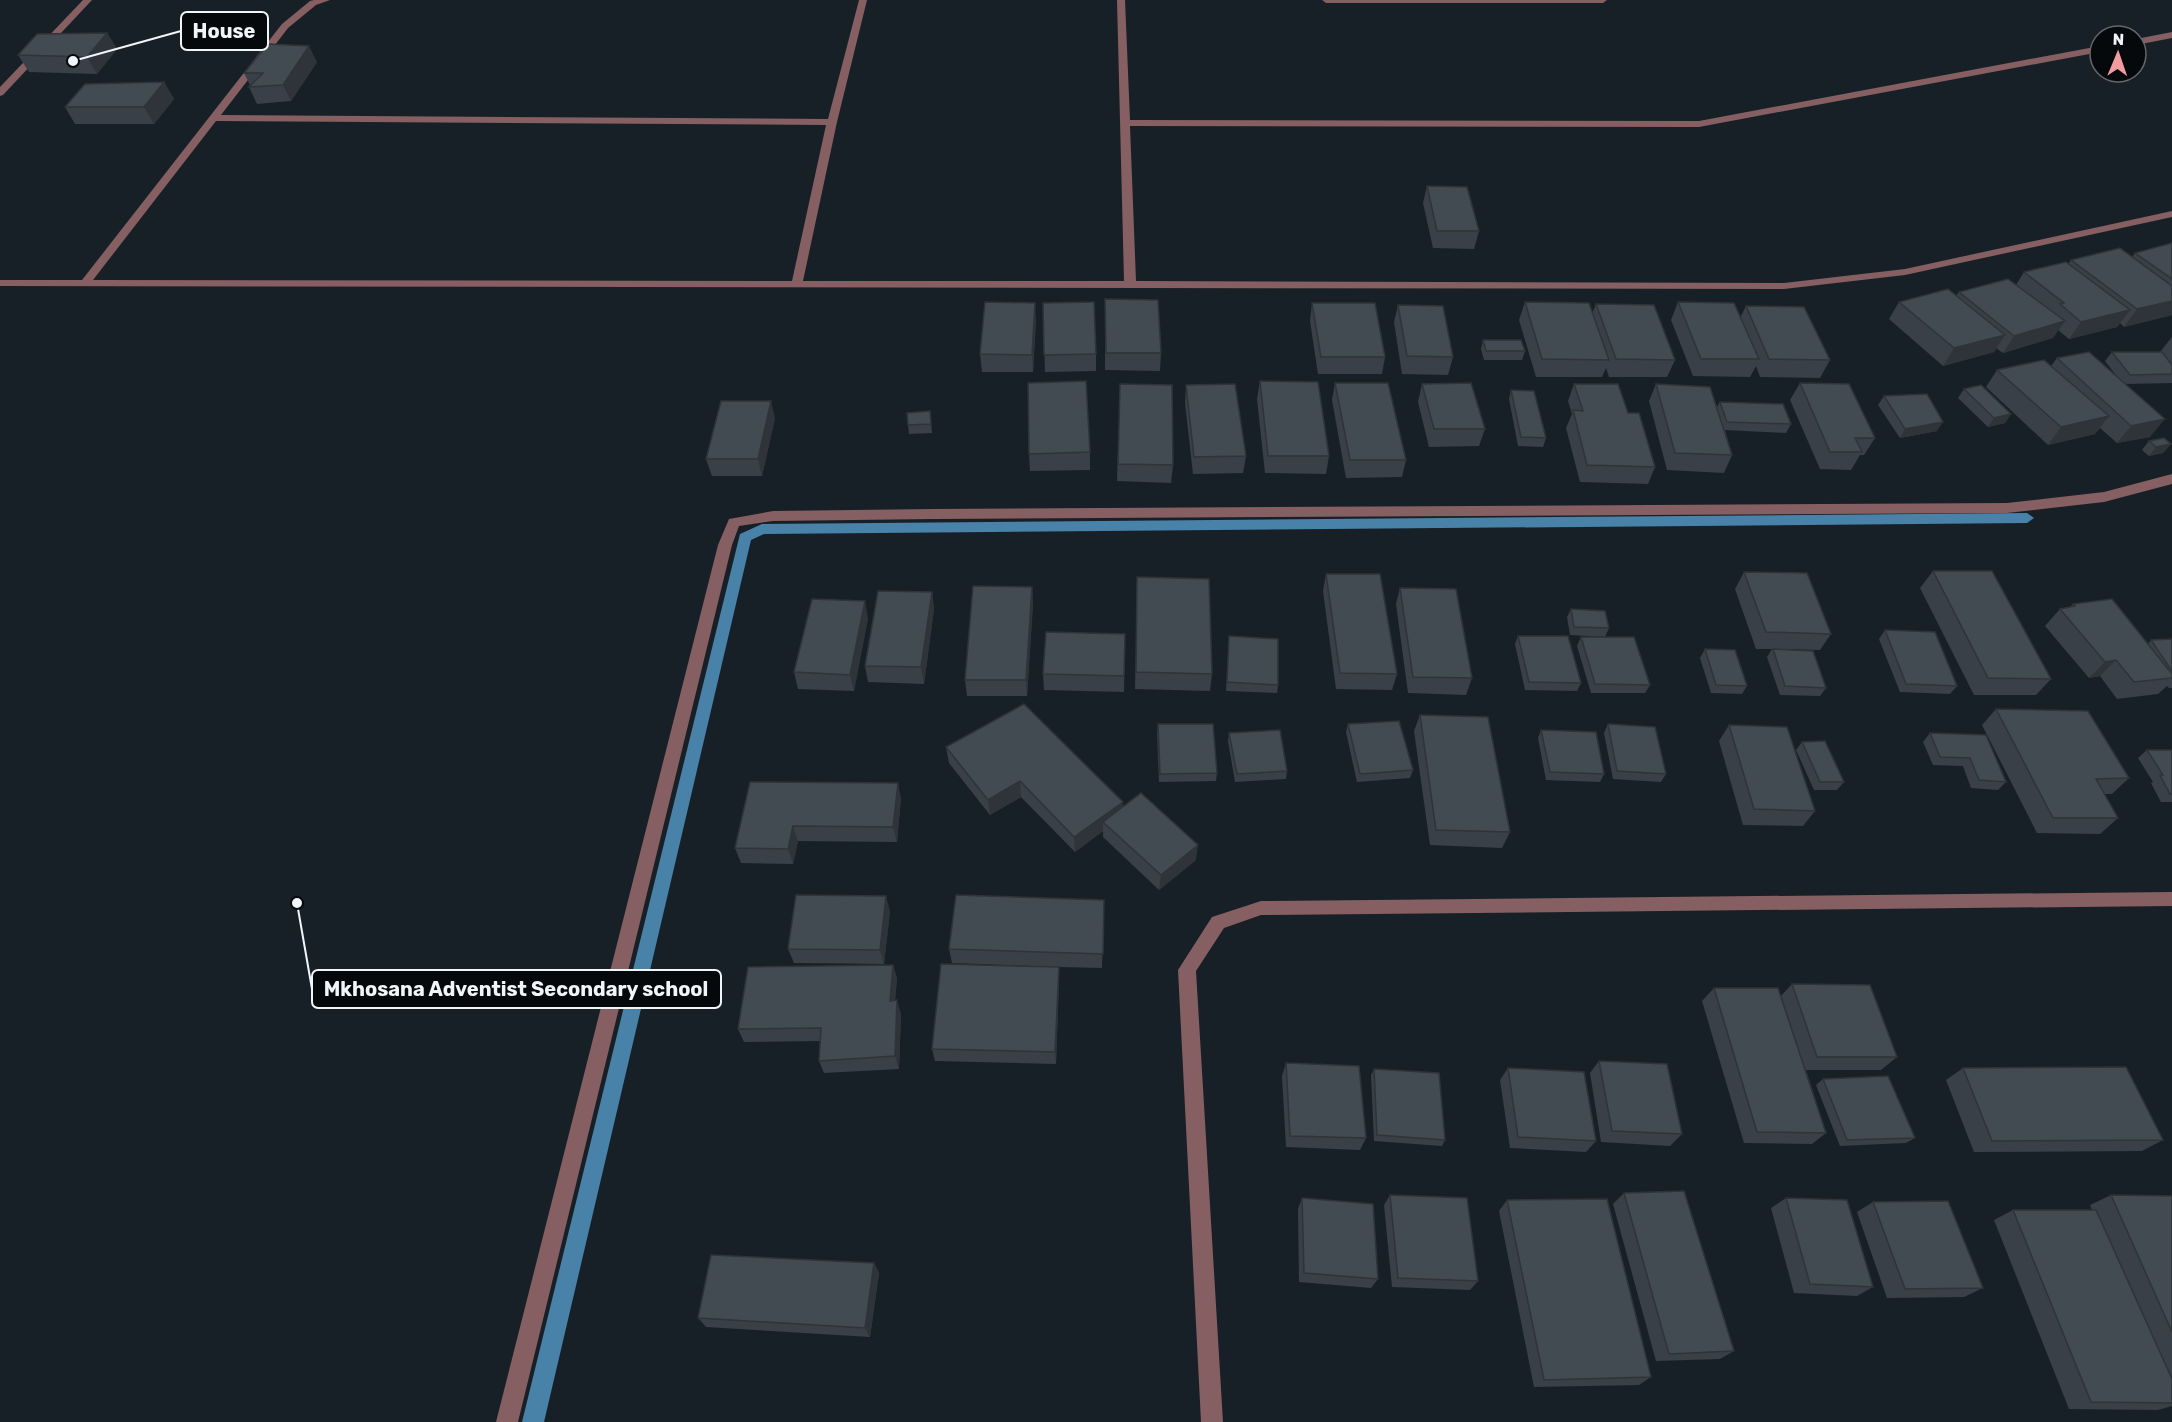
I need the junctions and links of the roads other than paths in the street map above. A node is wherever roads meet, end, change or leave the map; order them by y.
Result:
1 (88, 0) edge
2 (326, 0) edge
3 (863, 0) edge
4 (1120, 0) edge
5 (1326, 0) edge
6 (1603, 0) edge
7 (2172, 35) edge
8 (2148, 40) edge
9 (2088, 51) edge
10 (0, 93) edge
11 (213, 118) junction
12 (832, 122) junction
13 (1125, 123) junction
14 (2172, 214) edge
15 (0, 283) edge
16 (85, 283) junction
17 (797, 284) junction
18 (1130, 285) junction
19 (2172, 478) edge
20 (2172, 898) edge
21 (507, 1422) edge
22 (1212, 1422) edge

1 - 10 street
2 - 11 street
3 - 12 street
4 - 13 street
5 - 6 street
7 - 8 street
9 - 13 street
11 - 12 street
11 - 16 street
12 - 17 street
13 - 18 street
14 - 18 street
15 - 16 street
16 - 17 street
17 - 18 street
19 - 21 street
20 - 22 street

